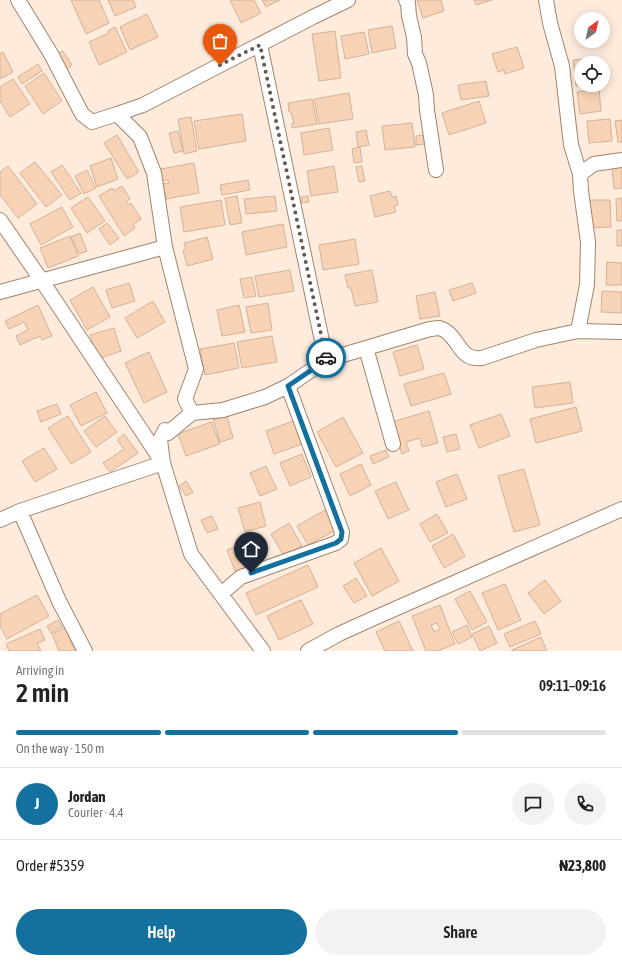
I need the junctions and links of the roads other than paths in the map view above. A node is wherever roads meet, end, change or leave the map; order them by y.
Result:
1 (348, 0) edge
2 (406, 0) edge
3 (546, 0) edge
4 (19, 1) edge
5 (260, 45) junction
6 (117, 114) junction
7 (622, 160) edge
8 (436, 170) dead end
9 (580, 174) junction
10 (0, 220) edge
11 (165, 247) junction
12 (42, 281) junction
13 (0, 292) edge
14 (578, 331) junction
15 (622, 332) edge
16 (366, 348) junction
17 (326, 360) junction
18 (288, 386) junction
19 (192, 412) junction
20 (393, 444) dead end
21 (163, 463) junction
22 (622, 508) edge
23 (20, 511) junction
24 (0, 520) edge
25 (221, 594) junction
26 (85, 651) edge
27 (263, 651) edge
28 (308, 651) edge

1 - 5 street
2 - 8 street
3 - 9 street
4 - 6 street
5 - 6 street
5 - 17 street
6 - 11 street
7 - 9 street
9 - 14 street
10 - 12 street
11 - 12 street
11 - 19 street
12 - 13 street
12 - 21 street
14 - 15 street
14 - 16 street
16 - 17 street
16 - 20 street
17 - 18 street
18 - 19 street
18 - 25 street
19 - 21 street
21 - 23 street
21 - 25 street
22 - 28 street
23 - 24 street
23 - 26 street
25 - 27 street

